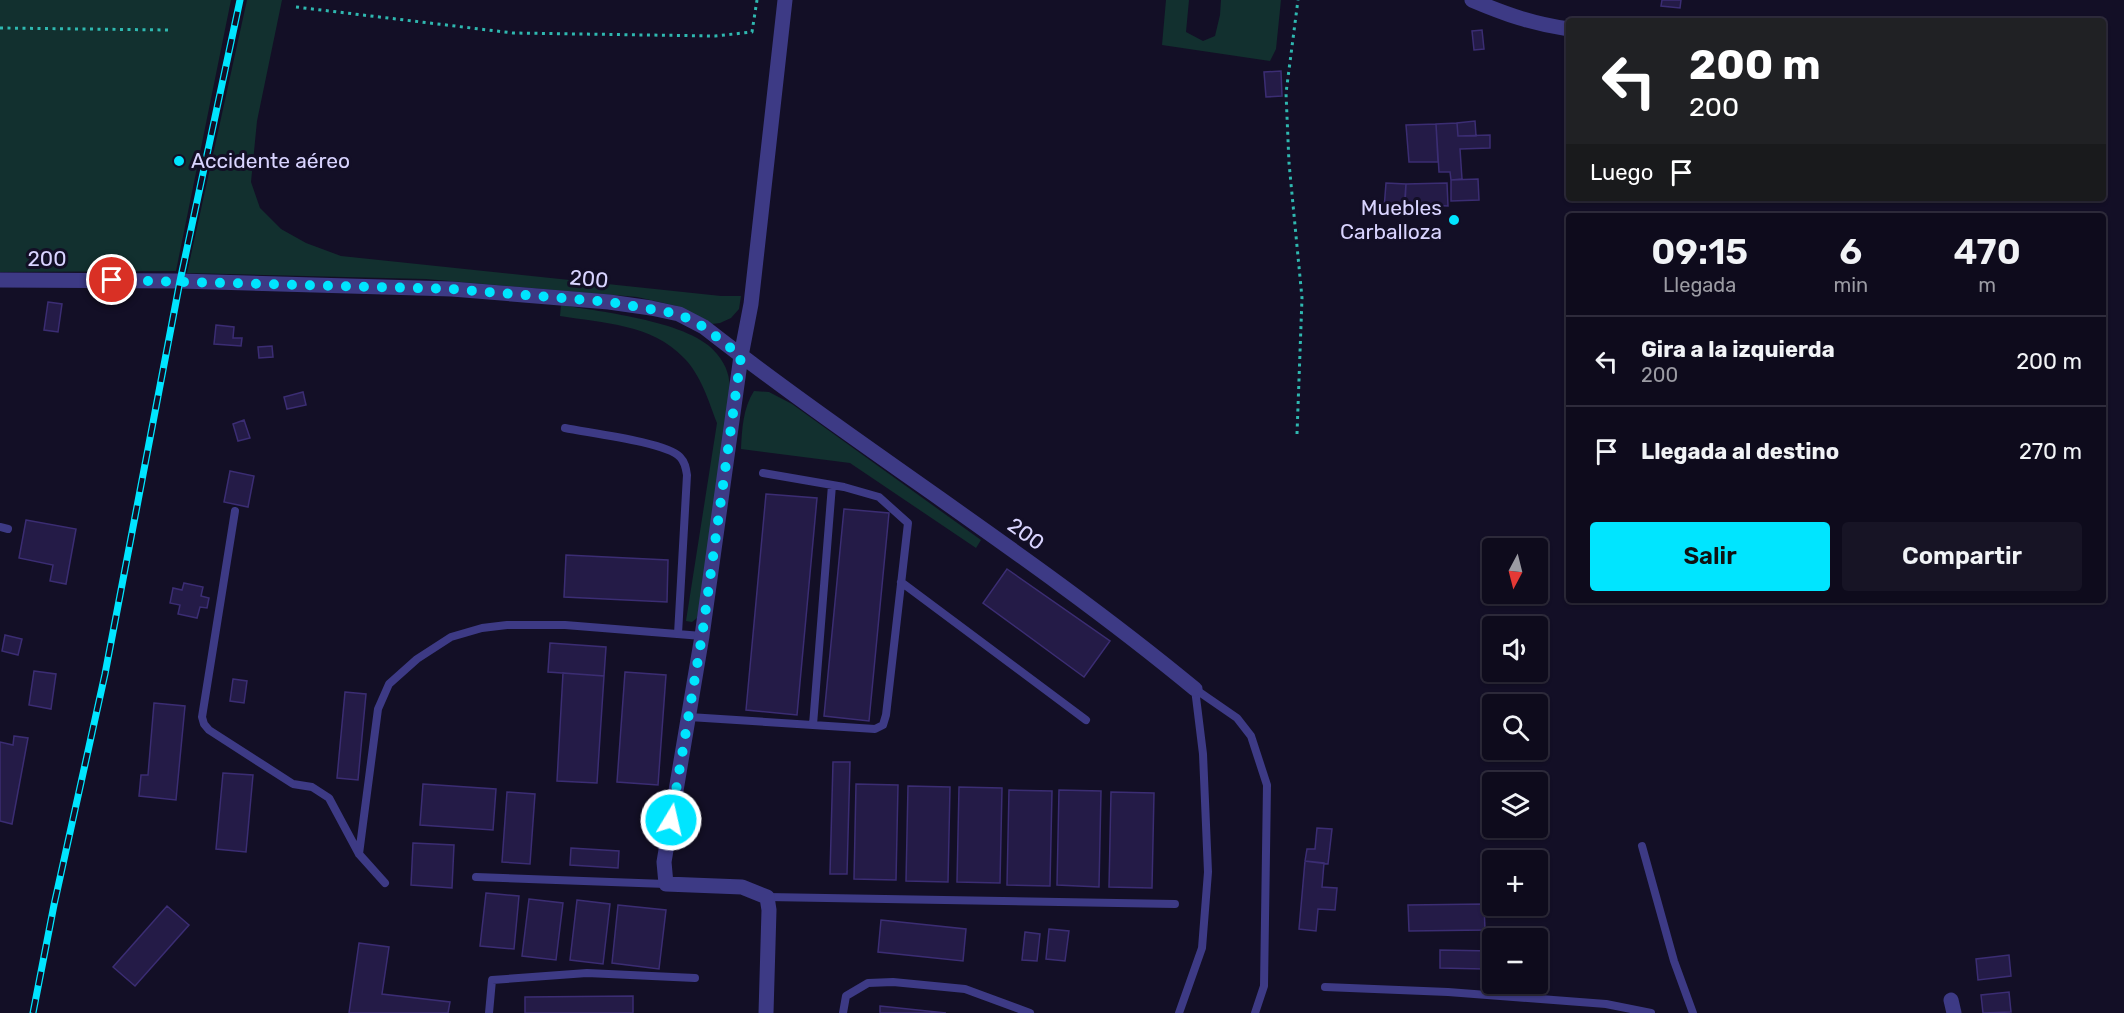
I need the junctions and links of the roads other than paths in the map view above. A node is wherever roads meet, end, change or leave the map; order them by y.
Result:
1 (785, 0) edge
2 (1472, 0) edge
3 (1566, 29) edge
4 (0, 280) edge
5 (741, 356) junction
6 (565, 428) dead end
7 (764, 473) dead end
8 (832, 485) junction
9 (235, 511) dead end
10 (901, 582) junction
11 (678, 634) junction
12 (702, 636) junction
13 (1195, 689) junction
14 (689, 717) junction
15 (1086, 720) dead end
16 (813, 725) junction
17 (1642, 846) dead end
18 (359, 854) junction
19 (476, 877) dead end
20 (386, 883) dead end
21 (666, 885) junction
22 (767, 897) junction
23 (1175, 904) dead end
24 (695, 978) dead end
25 (1325, 987) dead end
26 (489, 1013) edge
27 (766, 1013) edge
28 (843, 1013) edge
29 (1030, 1013) edge
30 (1179, 1013) edge
31 (1255, 1013) edge
32 (1651, 1013) edge
33 (1693, 1013) edge

1 - 5 street
2 - 3 street
4 - 5 street, 200
5 - 12 street
5 - 13 street, 200
6 - 11 lane
7 - 8 lane
8 - 10 lane
8 - 16 lane
9 - 18 lane
10 - 15 lane
10 - 16 lane
11 - 12 lane
11 - 18 lane
12 - 14 street
13 - 30 lane
13 - 31 lane
14 - 16 lane
14 - 21 street
17 - 33 lane
18 - 20 lane
19 - 21 lane
21 - 22 street
22 - 23 lane
22 - 27 street
24 - 26 lane
25 - 32 lane
28 - 29 lane

